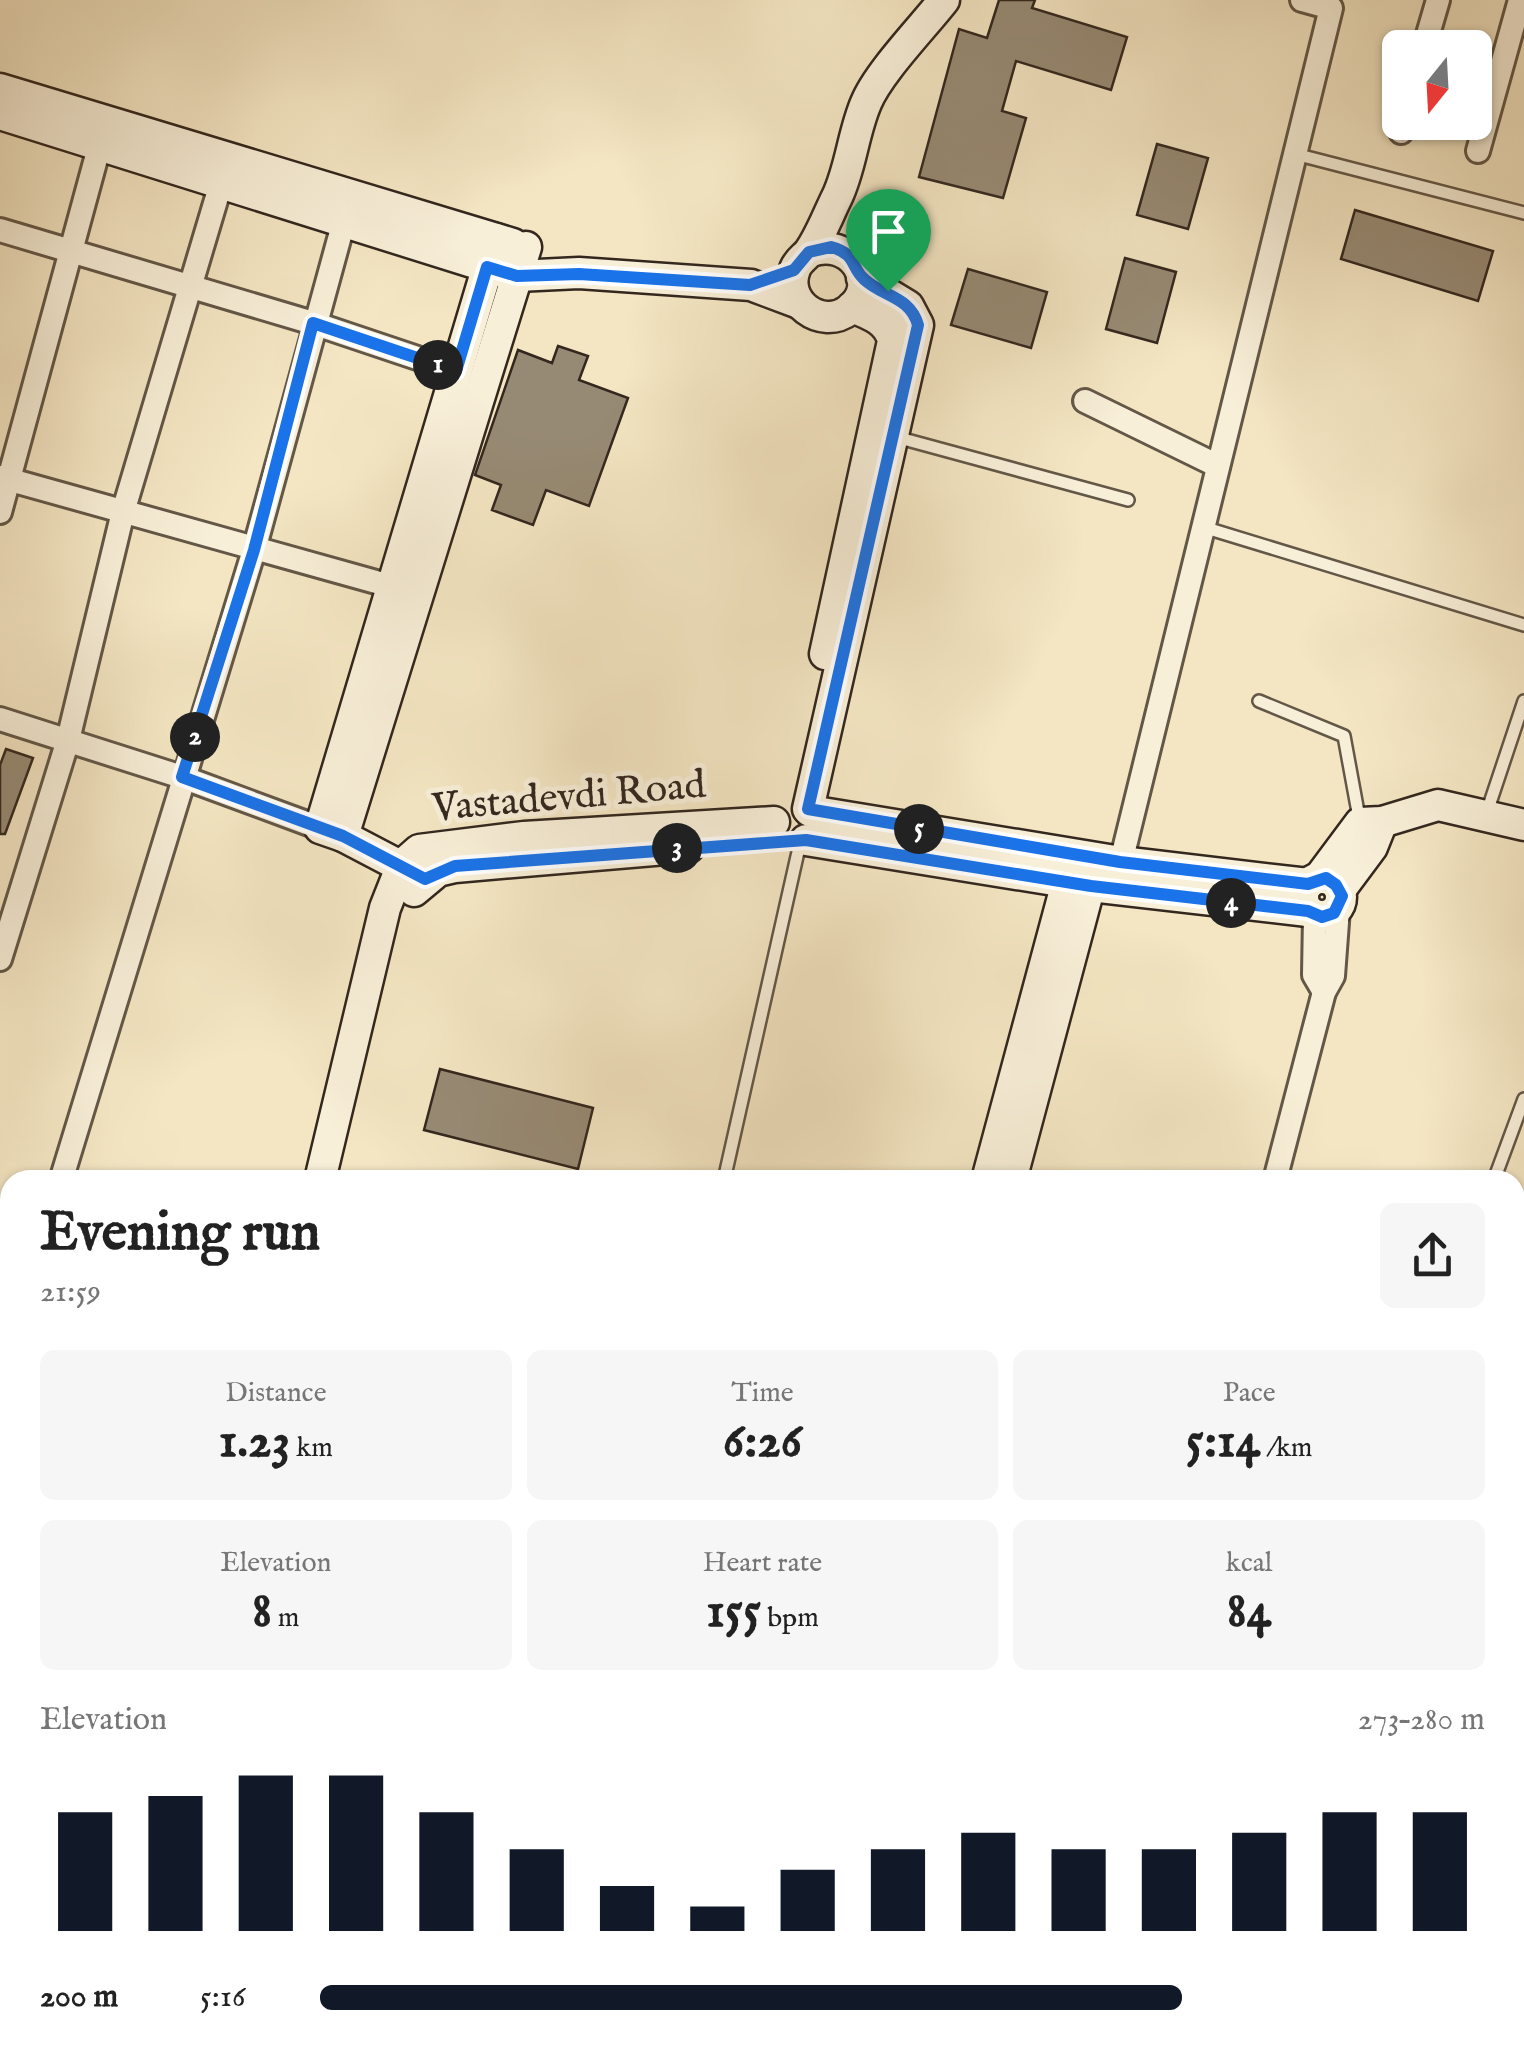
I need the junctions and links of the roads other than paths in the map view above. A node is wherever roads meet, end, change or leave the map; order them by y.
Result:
1 (944, 0) edge
2 (1302, 0) edge
3 (1438, 0) edge
4 (1520, 0) edge
5 (1331, 4) edge
6 (1429, 30) edge
7 (0, 89) edge
8 (0, 114) edge
9 (100, 144) junction
10 (1478, 151) dead end
11 (1295, 154) junction
12 (225, 170) junction
13 (839, 192) junction
14 (1524, 214) edge
15 (344, 221) junction
16 (0, 230) edge
17 (71, 251) junction
18 (492, 253) junction
19 (801, 261) junction
20 (522, 262) junction
21 (854, 279) junction
22 (750, 285) junction
23 (188, 286) junction
24 (799, 303) junction
25 (313, 323) junction
26 (456, 371) junction
27 (1085, 402) dead end
28 (894, 436) junction
29 (1218, 466) junction
30 (5, 479) edge
31 (1128, 500) dead end
32 (0, 512) edge
33 (123, 512) junction
34 (1203, 527) junction
35 (254, 550) junction
36 (394, 586) junction
37 (1524, 625) edge
38 (1259, 701) dead end
39 (1524, 701) edge
40 (0, 719) edge
41 (68, 740) junction
42 (182, 777) junction
43 (1486, 816) junction
44 (1371, 822) junction
45 (796, 824) junction
46 (1524, 824) edge
47 (331, 832) junction
48 (1090, 868) junction
49 (414, 872) junction
50 (1321, 898) junction
51 (0, 959) edge
52 (1524, 1099) edge
53 (64, 1170) edge
54 (322, 1170) edge
55 (343, 1170) edge
56 (726, 1170) edge
57 (990, 1170) edge
58 (1014, 1170) edge
59 (1278, 1170) edge
60 (1498, 1170) edge

1 - 13 street
2 - 5 street
3 - 6 street
4 - 10 street
5 - 11 street
7 - 12 street
8 - 9 street
9 - 12 street
9 - 17 street
11 - 14 lane
11 - 29 street
12 - 15 street
12 - 18 street
12 - 23 street
13 - 19 street
13 - 21 street
15 - 18 street
15 - 25 street
16 - 17 street
17 - 23 street
17 - 30 street
18 - 20 street
18 - 26 street
19 - 21 street
19 - 22 street
19 - 24 street
20 - 22 street
20 - 47 street
21 - 24 street
21 - 28 street
21 - 45 street
22 - 24 street
23 - 25 street
23 - 33 street
25 - 26 street
25 - 35 street
26 - 36 street
27 - 29 street
28 - 31 lane
28 - 45 street
29 - 34 street
30 - 32 street
30 - 33 street
33 - 35 street
33 - 41 street
34 - 37 lane
34 - 48 street
35 - 36 street
35 - 42 street
36 - 47 street
38 - 44 lane
39 - 43 lane
40 - 41 street
41 - 42 street
41 - 51 street
42 - 47 street
42 - 53 street
43 - 44 street
43 - 46 street
44 - 50 street
45 - 48 street, Vastadevdi Road
45 - 49 street, Vastadevdi Road
45 - 56 lane
47 - 49 street
48 - 50 street, Vastadevdi Road
48 - 57 street
48 - 58 street
49 - 54 street, Vastadevdi Road
49 - 55 street, Vastadevdi Road
50 - 59 street
52 - 60 lane

